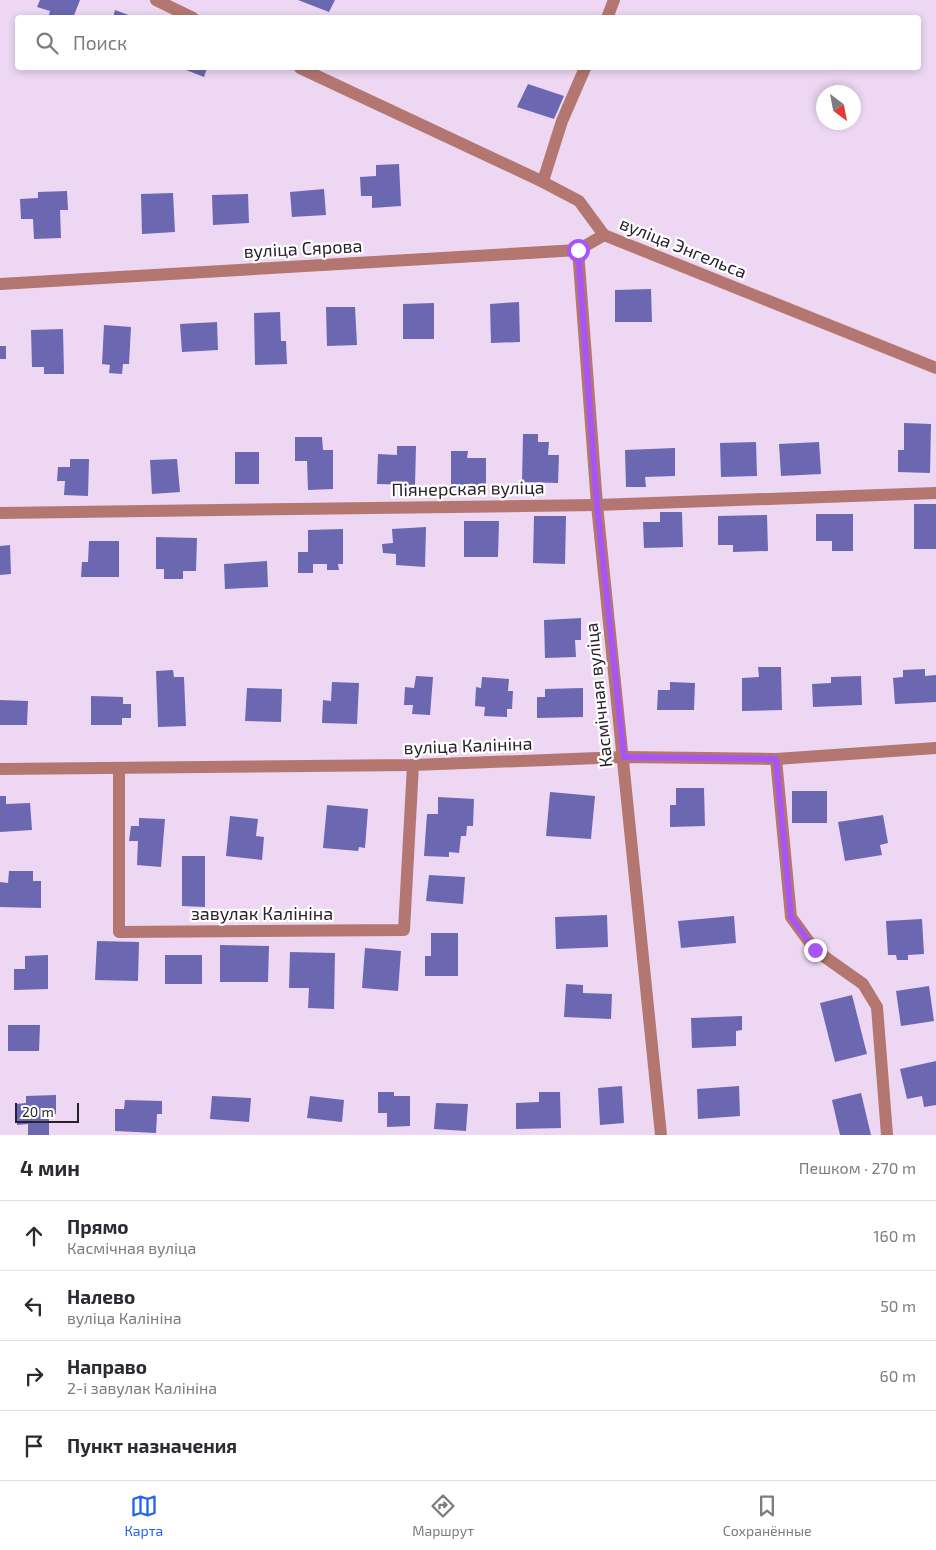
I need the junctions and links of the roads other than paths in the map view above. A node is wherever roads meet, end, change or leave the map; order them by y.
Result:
1 (156, 0) edge
2 (614, 0) edge
3 (187, 15) edge
4 (608, 15) edge
5 (304, 70) edge
6 (584, 70) edge
7 (542, 181) junction
8 (604, 235) junction
9 (578, 250) junction
10 (0, 284) edge
11 (936, 368) edge
12 (936, 493) edge
13 (597, 505) junction
14 (0, 512) edge
15 (936, 748) edge
16 (624, 757) junction
17 (776, 759) junction
18 (413, 766) junction
19 (119, 768) junction
20 (0, 769) edge
21 (660, 1135) edge
22 (887, 1135) edge

1 - 3 street
2 - 4 street
5 - 7 street, вуліца Энгельса
6 - 7 street
7 - 8 street, вуліца Энгельса
8 - 9 street, вуліца Сярова
8 - 11 street, вуліца Энгельса
9 - 10 street, вуліца Сярова
9 - 13 street, Касмічная вуліца
12 - 13 street, Піянерская вуліца
13 - 14 street, Піянерская вуліца
13 - 16 street, Касмічная вуліца
15 - 17 street, вуліца Калініна
16 - 17 street, вуліца Калініна
16 - 18 street, вуліца Калініна
16 - 21 street, Касмічная вуліца
17 - 22 street
18 - 19 street, вуліца Калініна
18 - 19 street, завулак Калініна
19 - 20 street, вуліца Калініна

